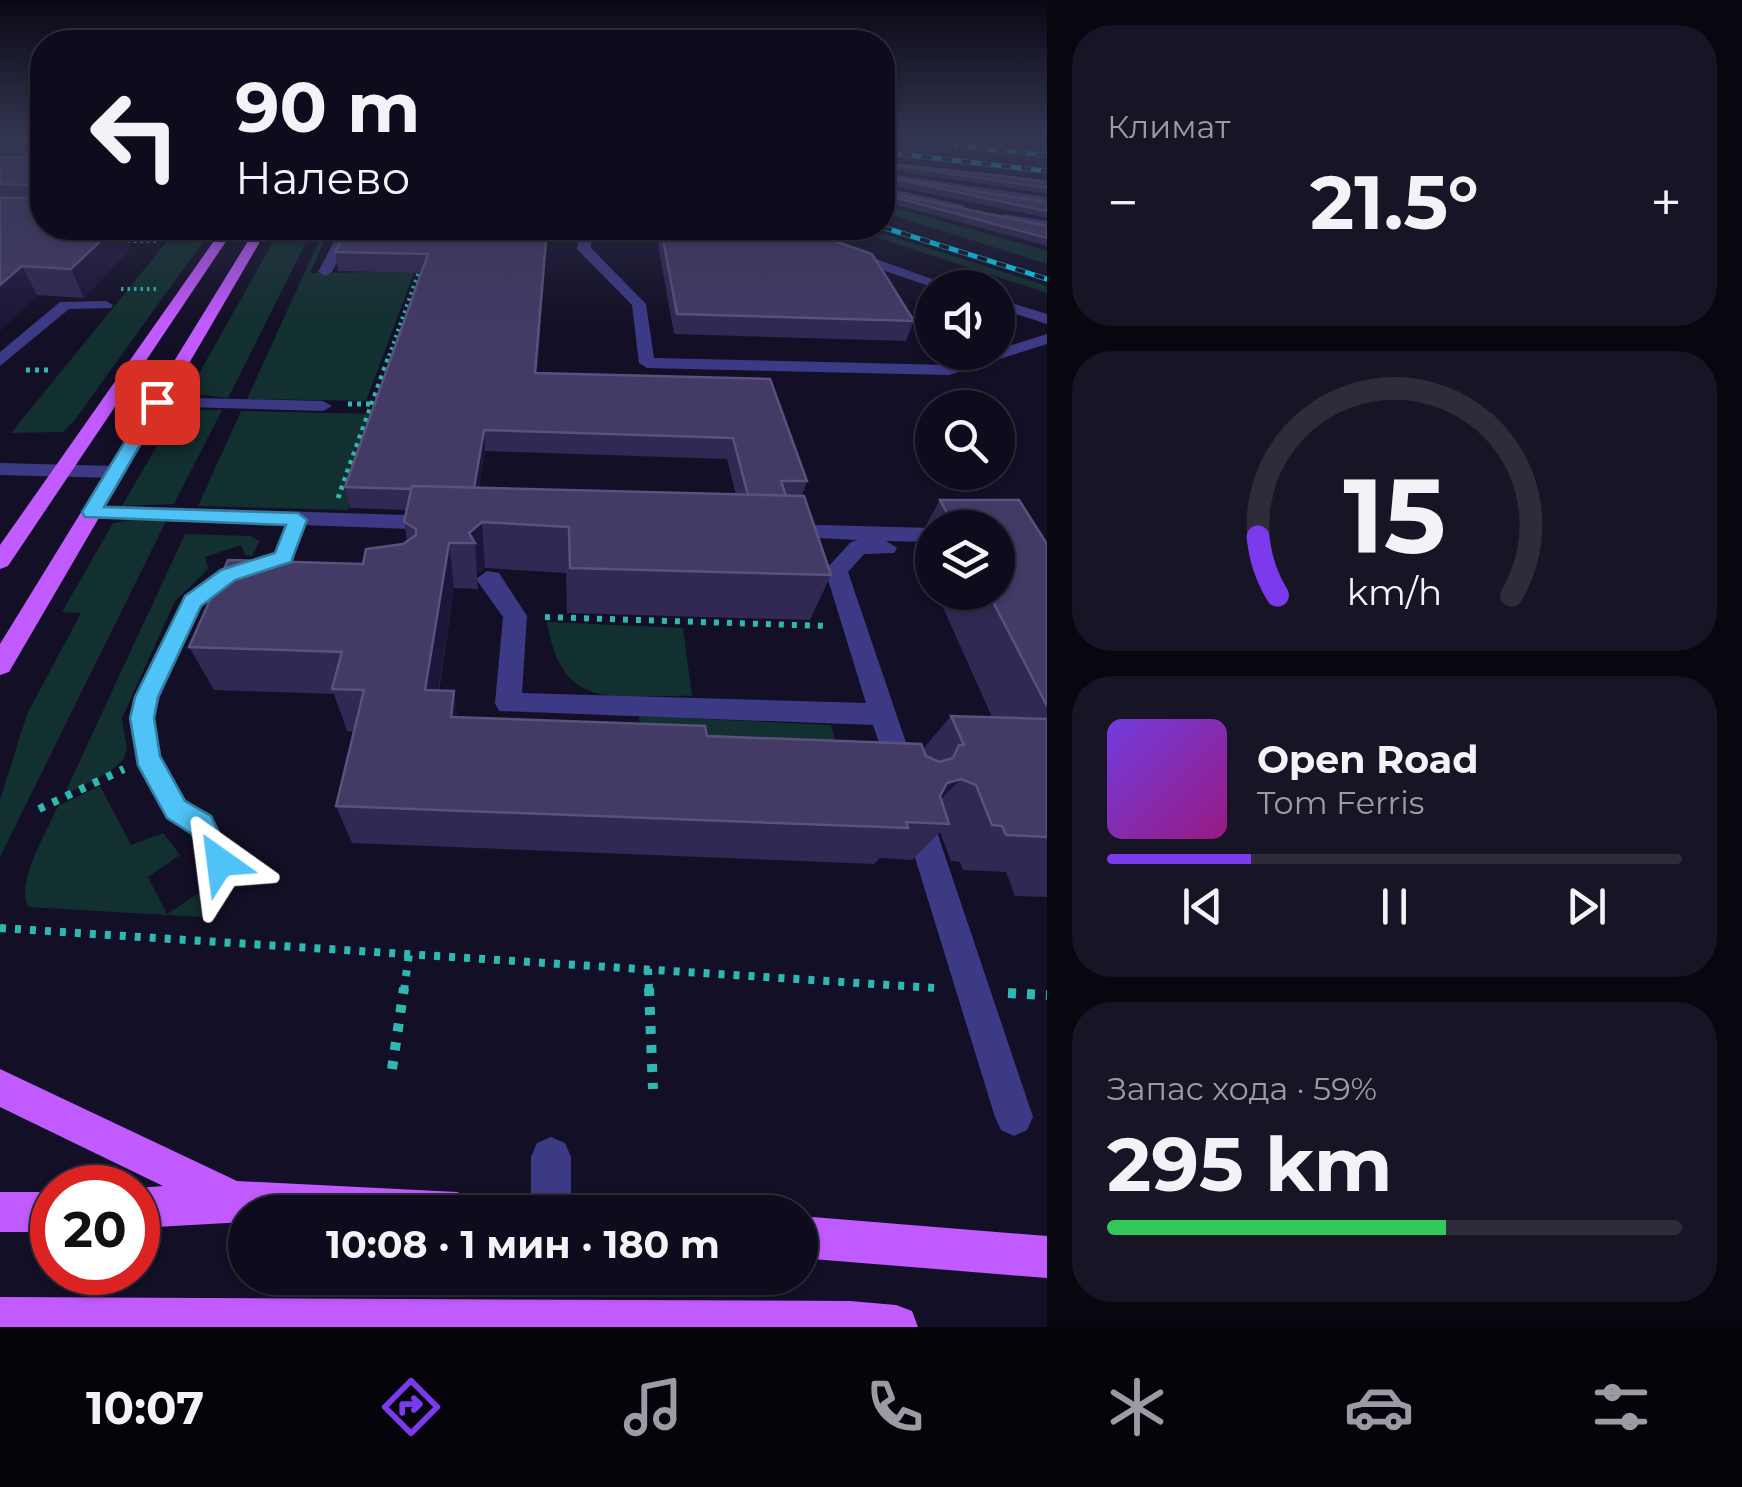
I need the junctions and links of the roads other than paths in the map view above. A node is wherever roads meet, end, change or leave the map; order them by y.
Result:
1 (924, 200) edge
2 (999, 200) edge
3 (1047, 201) edge
4 (967, 210) edge
5 (1047, 226) edge
6 (1047, 234) edge
7 (221, 240) edge
8 (255, 240) edge
9 (341, 240) edge
10 (584, 240) edge
11 (823, 246) edge
12 (325, 272) dead end
13 (915, 276) edge
14 (106, 306) dead end
15 (1015, 309) edge
16 (1047, 320) edge
17 (1047, 339) edge
18 (0, 362) edge
19 (157, 402) junction
20 (322, 406) dead end
21 (0, 469) edge
22 (63, 471) junction
23 (116, 472) junction
24 (92, 512) junction
25 (298, 520) junction
26 (460, 524) edge
27 (756, 530) edge
28 (915, 541) edge
29 (915, 543) edge
30 (0, 562) edge
31 (488, 579) dead end
32 (0, 665) edge
33 (883, 714) junction
34 (906, 785) edge
35 (922, 835) edge
36 (220, 862) dead end
37 (0, 1088) edge
38 (1014, 1118) dead end
39 (551, 1157) dead end
40 (551, 1195) edge
41 (228, 1198) edge
42 (228, 1201) edge
43 (160, 1206) edge
44 (0, 1212) edge
45 (30, 1212) edge
46 (818, 1239) edge
47 (1047, 1257) edge
48 (0, 1319) edge
49 (118, 1324) edge
50 (896, 1327) edge

1 - 4 street
2 - 3 street
5 - 6 street
7 - 22 main road
8 - 19 main road
9 - 12 street
10 - 17 street
11 - 13 street
14 - 18 street
15 - 16 street
19 - 20 street
19 - 23 main road
21 - 22 street
22 - 23 street
22 - 30 main road
23 - 24 main road
24 - 25 street
24 - 32 main road
25 - 26 street
25 - 36 street
27 - 28 street
29 - 33 street
31 - 33 street
33 - 34 street
35 - 38 street
37 - 41 main road
39 - 40 street
42 - 43 main road
44 - 45 main road
46 - 47 main road
48 - 49 main road
49 - 50 main road

